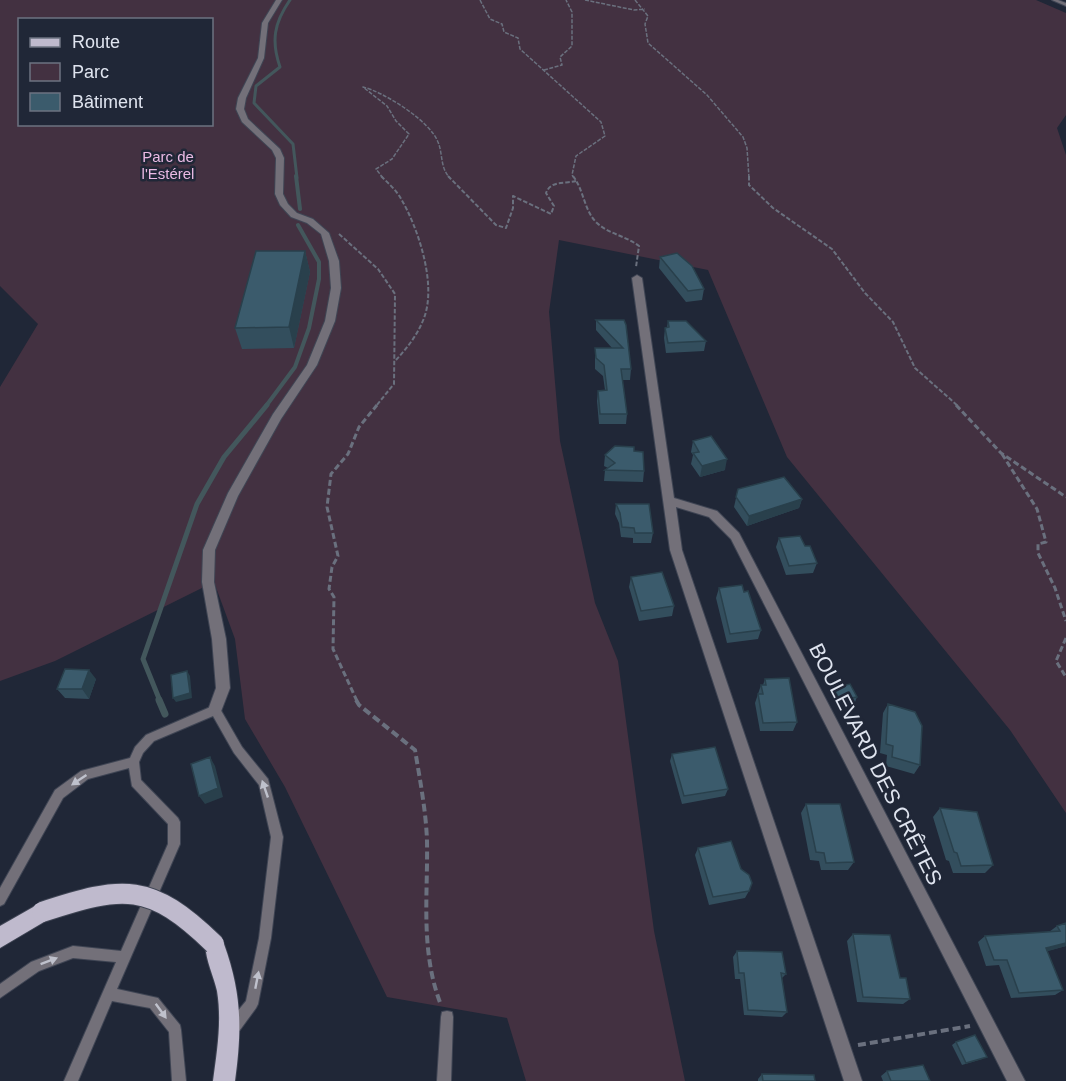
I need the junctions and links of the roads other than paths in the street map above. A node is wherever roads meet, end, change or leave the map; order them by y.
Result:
1 (279, 0) edge
2 (1054, 0) edge
3 (1066, 5) edge
4 (637, 278) road end
5 (669, 501) junction
6 (215, 710) junction
7 (134, 762) junction
8 (0, 900) edge
9 (0, 938) edge
10 (124, 957) junction
11 (0, 992) edge
12 (109, 994) junction
13 (447, 1017) road end
14 (231, 1030) junction
15 (71, 1081) edge
16 (179, 1081) edge
17 (224, 1081) edge
18 (444, 1081) edge
19 (853, 1081) edge
20 (1016, 1081) edge

1 - 6 street
2 - 3 lane
4 - 5 street
5 - 19 street
5 - 20 street, BOULEVARD DES CRÊTES
6 - 7 lane
14 -> 6 lane
7 -> 8 lane
7 - 10 lane
9 - 14 main road, bridge
11 -> 10 lane
10 - 12 lane
12 - 15 lane
12 -> 16 lane
13 - 18 lane
14 - 17 main road

